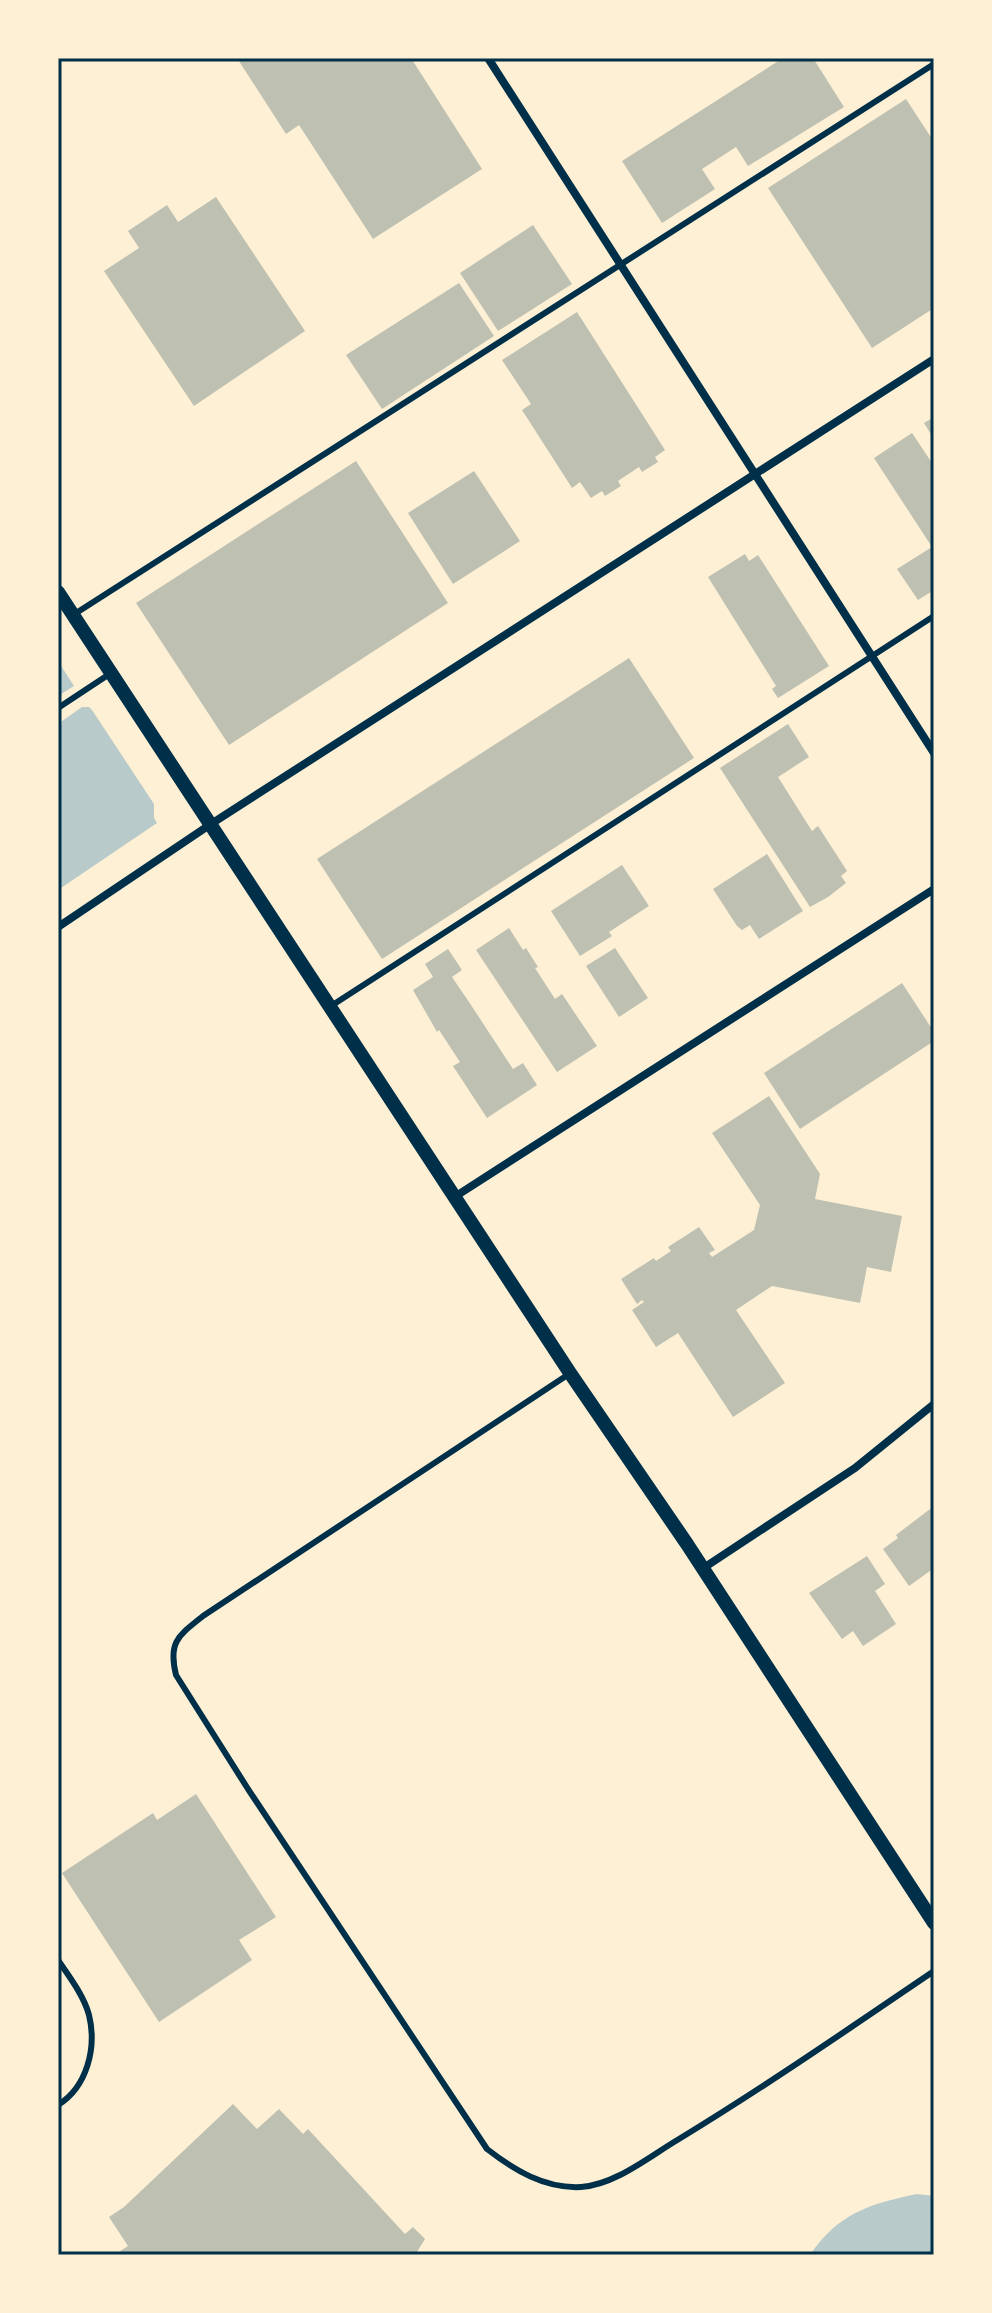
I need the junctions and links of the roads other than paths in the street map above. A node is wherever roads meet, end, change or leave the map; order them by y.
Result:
1 (488, 58) edge
2 (934, 64) edge
3 (622, 265) junction
4 (934, 359) edge
5 (756, 474) junction
6 (58, 592) edge
7 (73, 615) junction
8 (934, 616) edge
9 (872, 656) junction
10 (111, 673) junction
11 (58, 708) edge
12 (934, 753) edge
13 (211, 824) junction
14 (934, 889) edge
15 (58, 927) edge
16 (331, 1006) junction
17 (456, 1196) junction
18 (570, 1373) junction
19 (934, 1404) edge
20 (702, 1569) junction
21 (934, 1923) edge
22 (58, 1960) edge
23 (934, 1971) edge
24 (58, 2105) edge

1 - 3 street
2 - 3 lane
3 - 5 street
3 - 7 lane
4 - 5 street
5 - 9 street
5 - 13 street
6 - 7 street
7 - 10 street
8 - 9 lane
9 - 12 street
9 - 16 lane
10 - 11 lane
10 - 13 street
13 - 15 street
13 - 16 street
14 - 17 street
16 - 17 street
17 - 18 street
18 - 20 street
18 - 23 lane
19 - 20 street
20 - 21 street
22 - 24 lane

